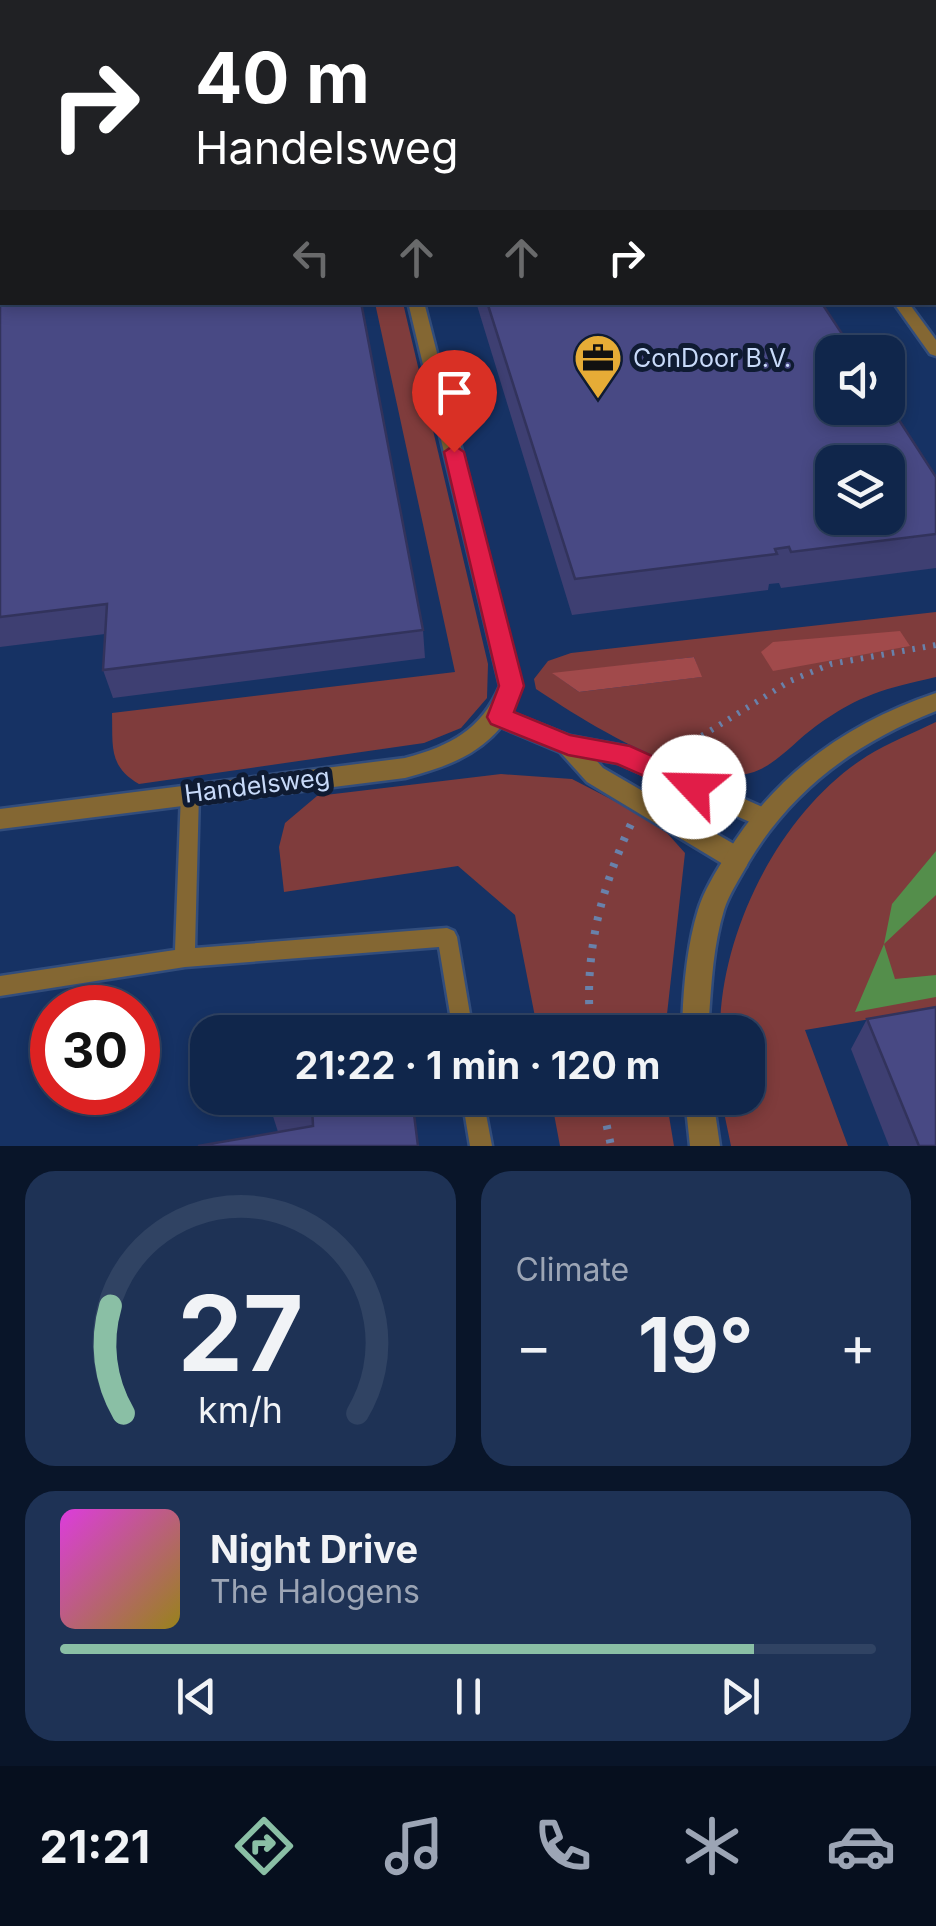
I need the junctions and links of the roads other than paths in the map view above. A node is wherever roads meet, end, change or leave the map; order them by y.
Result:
1 (417, 305) edge
2 (902, 305) edge
3 (936, 350) edge
4 (936, 702) edge
5 (500, 717) junction
6 (568, 745) junction
7 (190, 793) junction
8 (761, 818) junction
9 (0, 819) edge
10 (737, 859) junction
11 (185, 958) junction
12 (0, 986) edge
13 (460, 1015) edge
14 (696, 1015) edge
15 (476, 1115) edge
16 (701, 1115) edge
17 (481, 1146) edge
18 (706, 1146) edge

1 - 5 street
2 - 3 street
4 - 8 street
5 - 6 street
5 - 7 street, Handelsweg
6 - 8 street
6 - 10 street
7 - 9 street, Handelsweg
7 - 11 lane
8 - 10 street
10 - 14 street
11 - 12 lane
11 - 13 lane
15 - 17 lane
16 - 18 street

